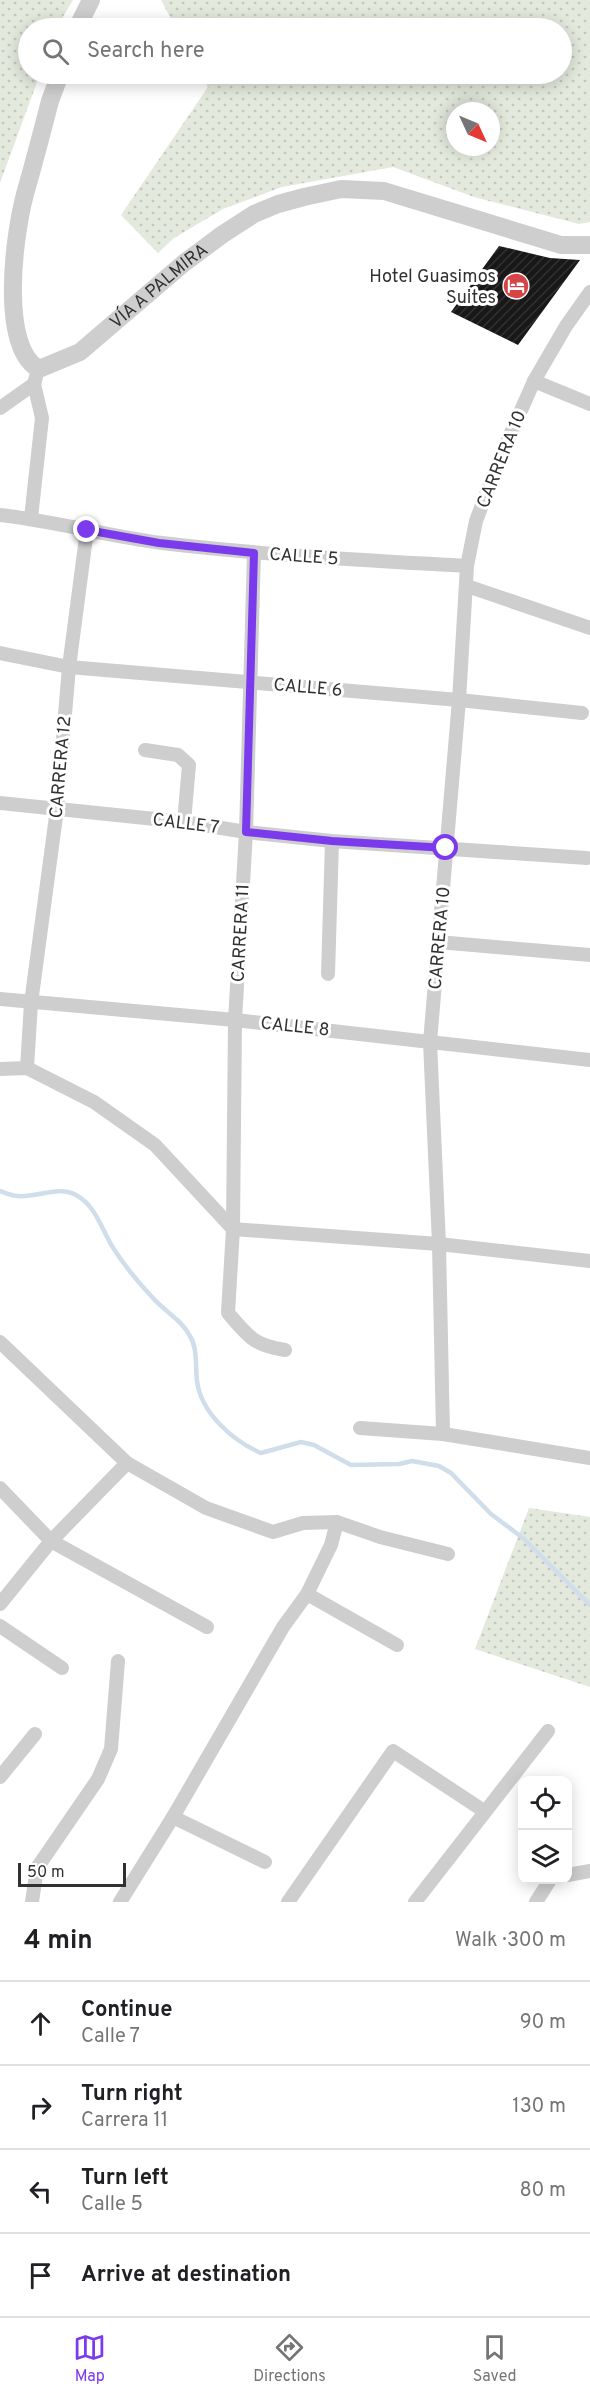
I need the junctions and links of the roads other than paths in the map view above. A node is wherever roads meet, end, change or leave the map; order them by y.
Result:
1 (91, 0) edge
2 (82, 18) edge
3 (56, 84) edge
4 (590, 245) edge
5 (590, 292) edge
6 (37, 376) junction
7 (534, 381) junction
8 (590, 404) edge
9 (0, 408) edge
10 (0, 515) edge
11 (31, 518) junction
12 (87, 530) junction
13 (254, 553) junction
14 (467, 566) junction
15 (467, 586) junction
16 (590, 628) edge
17 (0, 653) edge
18 (69, 667) junction
19 (252, 683) junction
20 (459, 700) junction
21 (582, 713) dead end
22 (145, 750) dead end
23 (0, 802) edge
24 (57, 809) junction
25 (184, 822) junction
26 (246, 832) junction
27 (332, 841) junction
28 (446, 848) junction
29 (587, 858) dead end
30 (438, 942) junction
31 (590, 955) edge
32 (328, 974) dead end
33 (0, 999) edge
34 (31, 1003) junction
35 (235, 1020) junction
36 (430, 1041) junction
37 (590, 1060) edge
38 (27, 1068) junction
39 (0, 1069) edge
40 (233, 1229) junction
41 (439, 1244) junction
42 (590, 1261) edge
43 (0, 1342) edge
44 (285, 1350) dead end
45 (360, 1428) dead end
46 (443, 1434) junction
47 (590, 1458) edge
48 (127, 1463) junction
49 (0, 1488) edge
50 (337, 1522) junction
51 (51, 1541) junction
52 (448, 1554) dead end
53 (307, 1594) junction
54 (0, 1604) edge
55 (0, 1626) edge
56 (207, 1627) dead end
57 (397, 1645) dead end
58 (118, 1661) dead end
59 (62, 1668) dead end
60 (548, 1731) dead end
61 (35, 1734) dead end
62 (0, 1777) edge
63 (484, 1811) junction
64 (173, 1816) junction
65 (265, 1862) dead end
66 (590, 1871) edge
67 (572, 1874) edge
68 (547, 1884) edge
69 (32, 1902) edge
70 (120, 1902) edge
71 (288, 1902) edge
72 (415, 1902) edge
73 (536, 1902) edge

1 - 2 street
3 - 6 street
4 - 6 street, VÍA A PALMIRA
5 - 7 street, CARRERA 10
6 - 9 street
6 - 11 street
7 - 8 street
7 - 14 street, CARRERA 10
10 - 11 street, CALLE 5
11 - 12 street, CALLE 5
12 - 13 street, CALLE 5
12 - 18 street, CARRERA 12
13 - 14 street, CALLE 5
13 - 19 street, CARRERA 11
14 - 15 street, CARRERA 10
15 - 16 street
15 - 20 street, CARRERA 10
17 - 18 street, CALLE 6
18 - 19 street, CALLE 6
18 - 24 street, CARRERA 12
19 - 20 street, CALLE 6
19 - 26 street, CARRERA 11
20 - 21 street, CALLE 6
20 - 28 street, CARRERA 10
22 - 25 street
23 - 24 street, CALLE 7
24 - 25 street, CALLE 7
24 - 34 street, CARRERA 12
25 - 26 street, CALLE 7
26 - 27 street, CALLE 7
26 - 35 street, CARRERA 11
27 - 28 street, CALLE 7
27 - 32 street
28 - 29 street, CALLE 7
28 - 30 street, CARRERA 10
30 - 31 street
30 - 36 street, CARRERA 10
33 - 34 street, CALLE 8
34 - 35 street, CALLE 8
34 - 38 street, CARRERA 12
35 - 36 street, CALLE 8
35 - 40 street, CARRERA 11
36 - 37 street, CALLE 8
36 - 41 street, CARRERA 10
38 - 39 street
38 - 40 street
40 - 41 street
40 - 44 street, CARRERA 11
41 - 42 street
41 - 46 street, CARRERA 10
43 - 48 street
45 - 46 street
46 - 47 street
48 - 50 street
48 - 51 street
49 - 51 street
50 - 52 street
50 - 53 street
51 - 54 street
51 - 56 street
53 - 57 street
53 - 64 street
55 - 59 street
58 - 69 street
60 - 63 street
61 - 62 street
63 - 71 street
63 - 72 street
64 - 65 street
64 - 70 street
66 - 67 street
68 - 73 street

